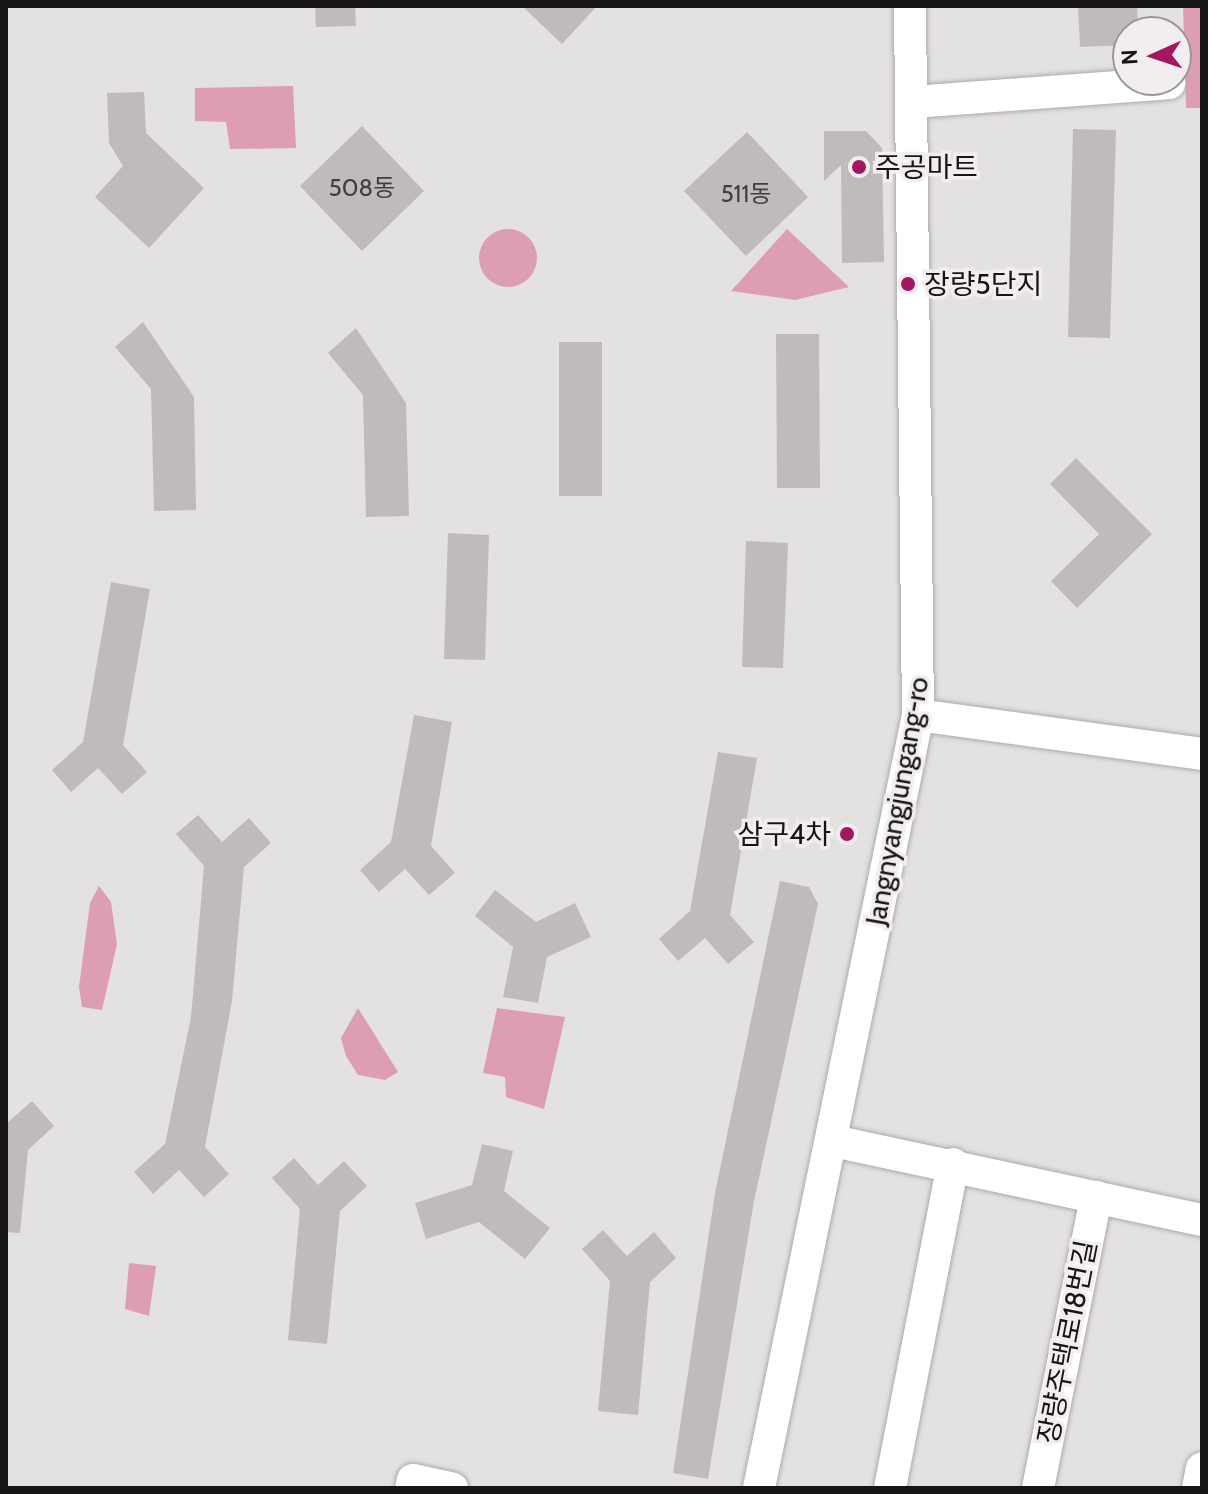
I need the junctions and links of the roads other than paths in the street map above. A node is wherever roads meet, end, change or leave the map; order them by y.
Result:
1 (910, 6) edge
2 (1112, 87) edge
3 (912, 102) junction
4 (918, 715) junction
5 (1202, 754) edge
6 (833, 1141) junction
7 (953, 1164) junction
8 (1096, 1197) junction
9 (1202, 1220) edge
10 (1202, 1468) edge
11 (412, 1484) edge
12 (452, 1488) edge
13 (759, 1488) edge
14 (890, 1488) edge
15 (1038, 1488) edge
16 (1198, 1488) edge

1 - 3 street, Jangnyangjungang-ro
2 - 3 street
3 - 4 street, Jangnyangjungang-ro
4 - 5 street
4 - 6 street, Jangnyangjungang-ro
6 - 7 street
6 - 13 street, Jangnyangjungang-ro
7 - 8 street
7 - 14 street
8 - 9 street
8 - 15 street, 장량주택로18번길
10 - 16 street
11 - 12 street

